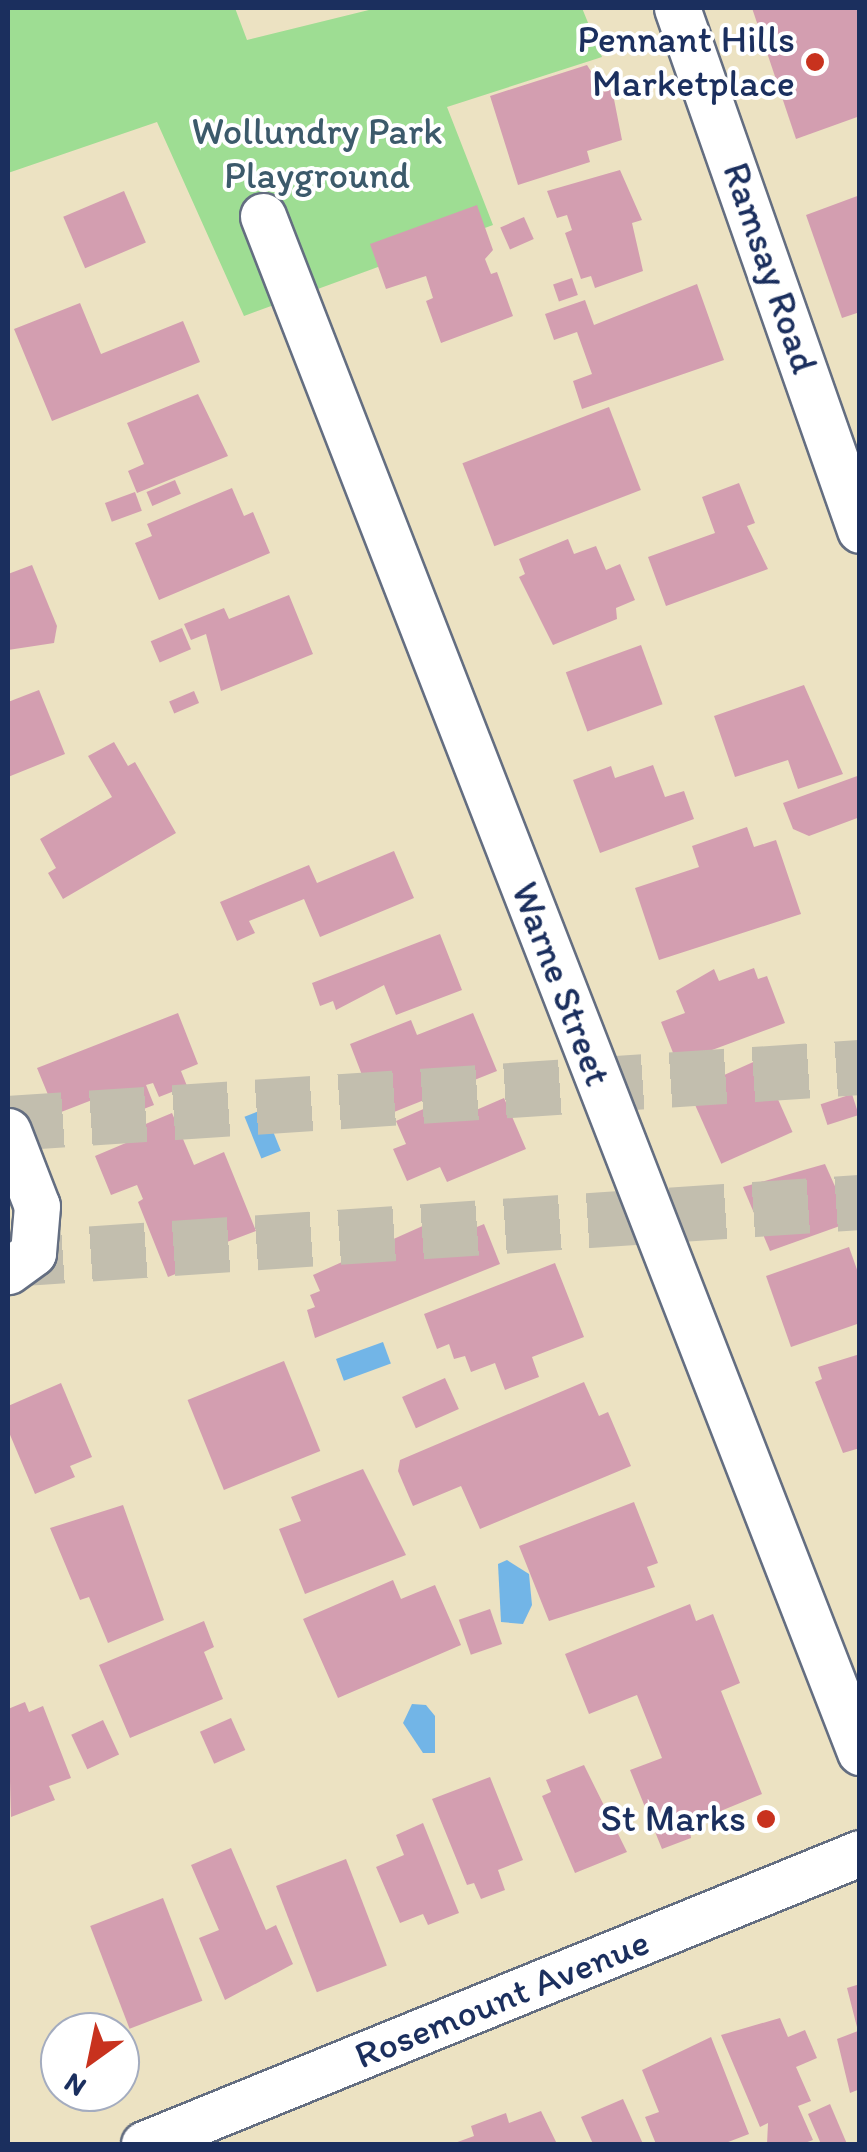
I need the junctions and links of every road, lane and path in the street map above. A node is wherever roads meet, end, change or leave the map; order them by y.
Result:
1 (677, 8) edge
2 (263, 216) dead end
3 (860, 530) edge
4 (8, 1131) edge
5 (20, 1262) edge
6 (860, 1752) edge
7 (860, 1853) edge
8 (144, 2144) edge

1 - 3 street, Ramsay Road
2 - 6 street, Warne Street
4 - 5 street
7 - 8 street, Rosemount Avenue

